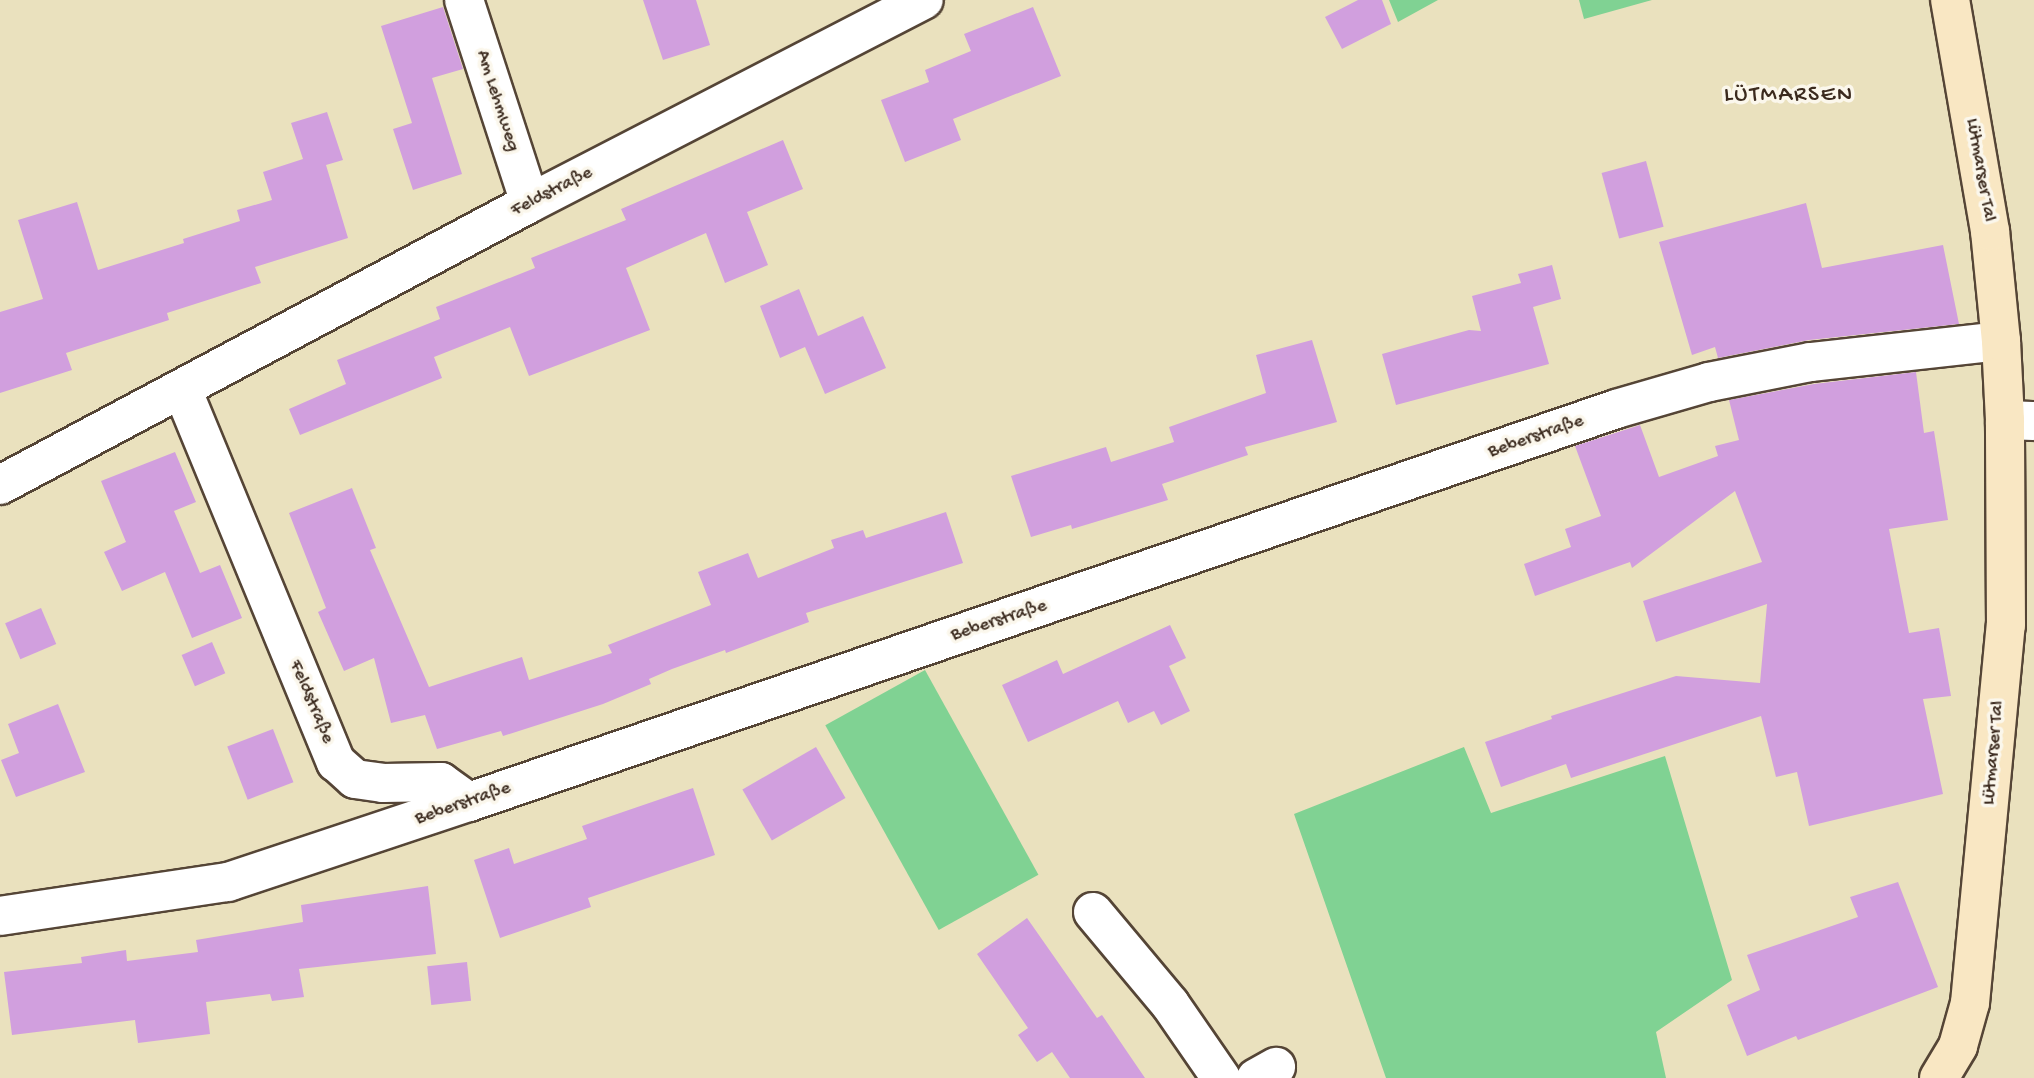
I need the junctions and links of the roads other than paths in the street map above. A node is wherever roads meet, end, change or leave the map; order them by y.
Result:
1 (464, 0) edge
2 (924, 0) edge
3 (1950, 0) edge
4 (530, 203) junction
5 (2001, 341) junction
6 (183, 390) junction
7 (2020, 420) edge
8 (0, 485) edge
9 (469, 802) junction
10 (1093, 912) dead end
11 (0, 915) edge
12 (1221, 1078) edge
13 (1939, 1078) edge

1 - 4 street, Am Lehmweg
2 - 4 street, Feldstraße
3 - 5 main road, Lütmarser Tal
4 - 6 street, Feldstraße
5 - 7 main road, Lütmarser Tal
5 - 9 street, Beberstraße
6 - 8 street, Feldstraße
6 - 9 street, Feldstraße
7 - 13 main road, Lütmarser Tal
9 - 11 street, Beberstraße
10 - 12 street

